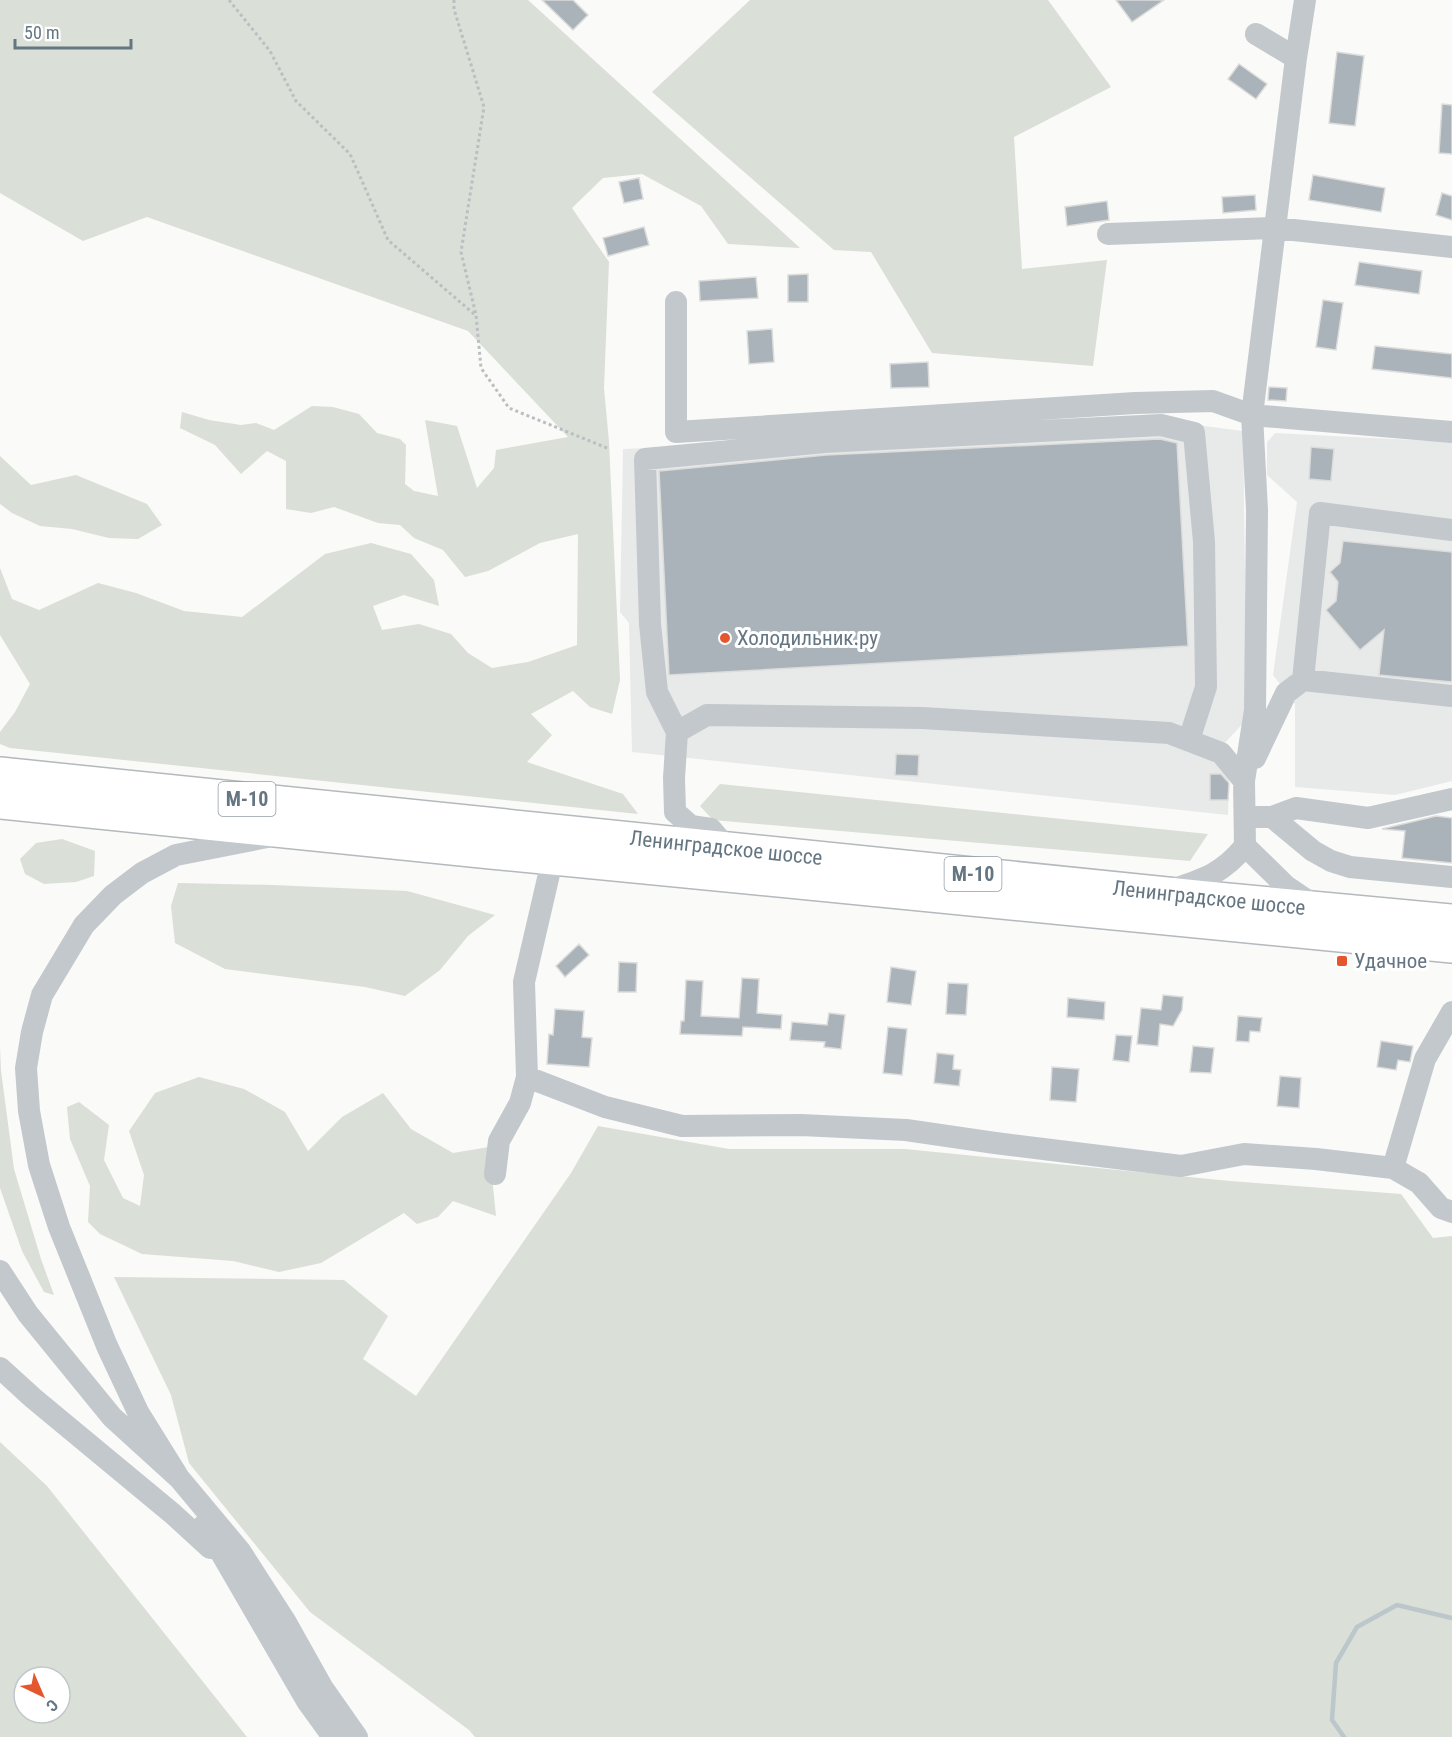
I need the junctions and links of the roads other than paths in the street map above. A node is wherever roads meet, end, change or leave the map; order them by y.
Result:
1 (1305, 0) edge
2 (1256, 34) dead end
3 (1296, 58) junction
4 (1275, 228) junction
5 (1108, 234) dead end
6 (1452, 247) edge
7 (676, 302) dead end
8 (1252, 415) junction
9 (1452, 432) edge
10 (1452, 530) edge
11 (1303, 680) junction
12 (1452, 696) edge
13 (677, 732) junction
14 (1189, 740) junction
15 (0, 774) edge
16 (1244, 781) junction
17 (1452, 799) edge
18 (0, 802) edge
19 (1245, 817) junction
20 (1272, 817) junction
21 (293, 832) junction
22 (1245, 846) junction
23 (727, 848) junction
24 (553, 857) junction
25 (1452, 877) edge
26 (1161, 893) junction
27 (1319, 909) junction
28 (1452, 921) edge
29 (1452, 946) edge
30 (1452, 1012) edge
31 (527, 1077) junction
32 (1393, 1168) junction
33 (495, 1174) dead end
34 (1452, 1212) edge
35 (0, 1271) edge
36 (0, 1296) edge
37 (0, 1368) edge
38 (179, 1478) junction
39 (234, 1576) junction
40 (333, 1737) edge
41 (357, 1737) edge

1 - 3 street
2 - 3 street
3 - 4 street
4 - 5 street
4 - 6 street
4 - 8 street
7 - 8 street
8 - 9 street
8 - 16 street
10 - 11 street
11 - 12 street
11 - 16 street
13 - 14 street
13 - 14 street
13 - 23 street
14 - 16 street
15 - 23 highway, Ленинградское шоссе / М-10
16 - 19 street
17 - 20 street
18 - 21 highway, Ленинградское шоссе / М-10
19 - 20 street
19 - 22 street
20 - 25 street
21 - 24 highway, Ленинградское шоссе / М-10
21 - 38 street
22 - 26 street
22 - 27 street
23 - 26 highway, Ленинградское шоссе / М-10
24 - 29 highway, Ленинградское шоссе / М-10
24 - 31 street
26 - 27 highway, Ленинградское шоссе / М-10
27 - 28 highway, Ленинградское шоссе / М-10
30 - 32 street
31 - 32 street
31 - 33 street
32 - 34 street
35 - 38 street
36 - 39 street
37 - 39 street
38 - 41 street
39 - 40 street

